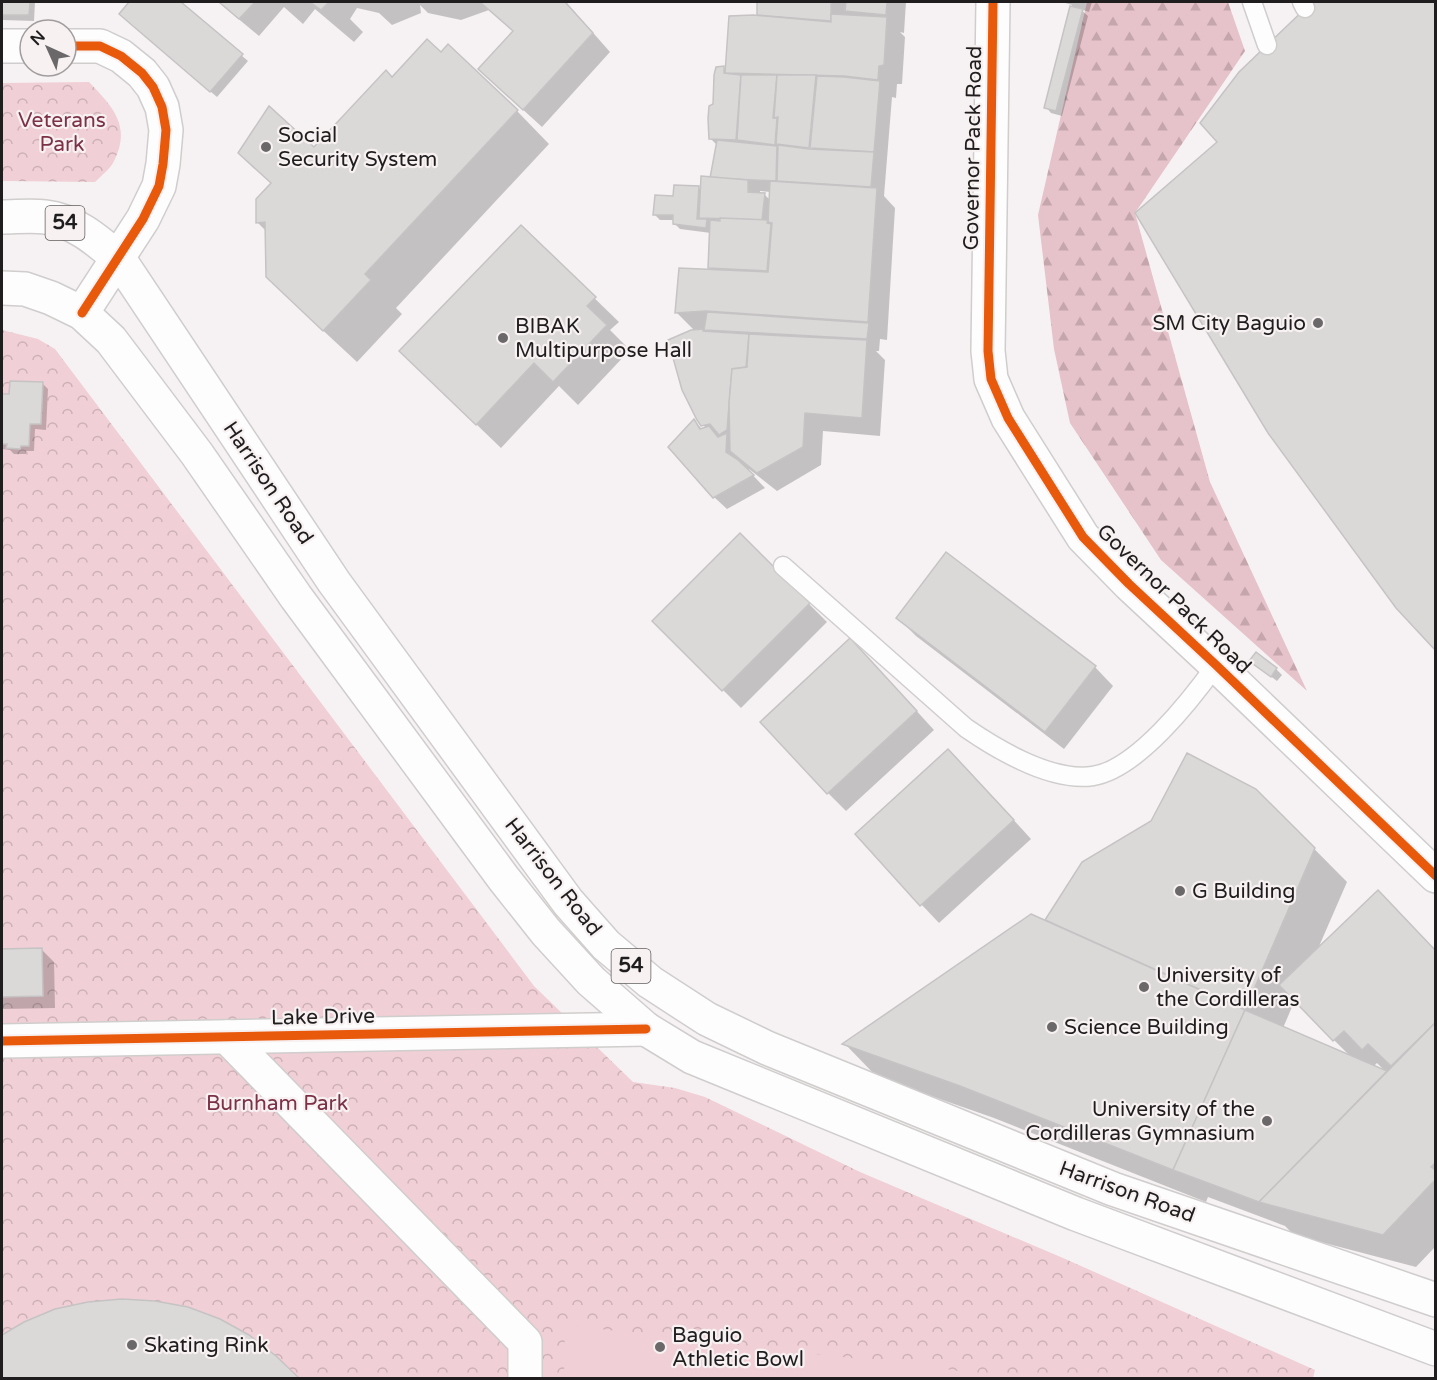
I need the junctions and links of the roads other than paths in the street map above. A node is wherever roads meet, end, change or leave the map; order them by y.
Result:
1 (993, 2) edge
2 (1252, 2) edge
3 (1268, 45) dead end
4 (2, 46) edge
5 (18, 46) edge
6 (78, 46) edge
7 (2, 217) edge
8 (119, 259) junction
9 (2, 288) edge
10 (82, 314) junction
11 (783, 566) dead end
12 (1216, 665) junction
13 (1436, 876) edge
14 (646, 1029) junction
15 (227, 1037) junction
16 (2, 1041) edge
17 (1436, 1300) edge
18 (1436, 1349) edge
19 (525, 1378) edge

1 - 12 main road, Governor Pack Road
2 - 3 lane
4 - 5 main road
6 - 8 main road
7 - 8 main road, Harrison Road / 54
8 - 10 main road
8 - 17 main road, Harrison Road / 54
9 - 10 main road, Harrison Road / 54
10 - 14 main road, Harrison Road / 54
11 - 12 lane
12 - 13 main road, Governor Pack Road
14 - 15 main road, Lake Drive
14 - 18 main road, Harrison Road / 54
15 - 16 main road, Lake Drive
15 - 19 main road

